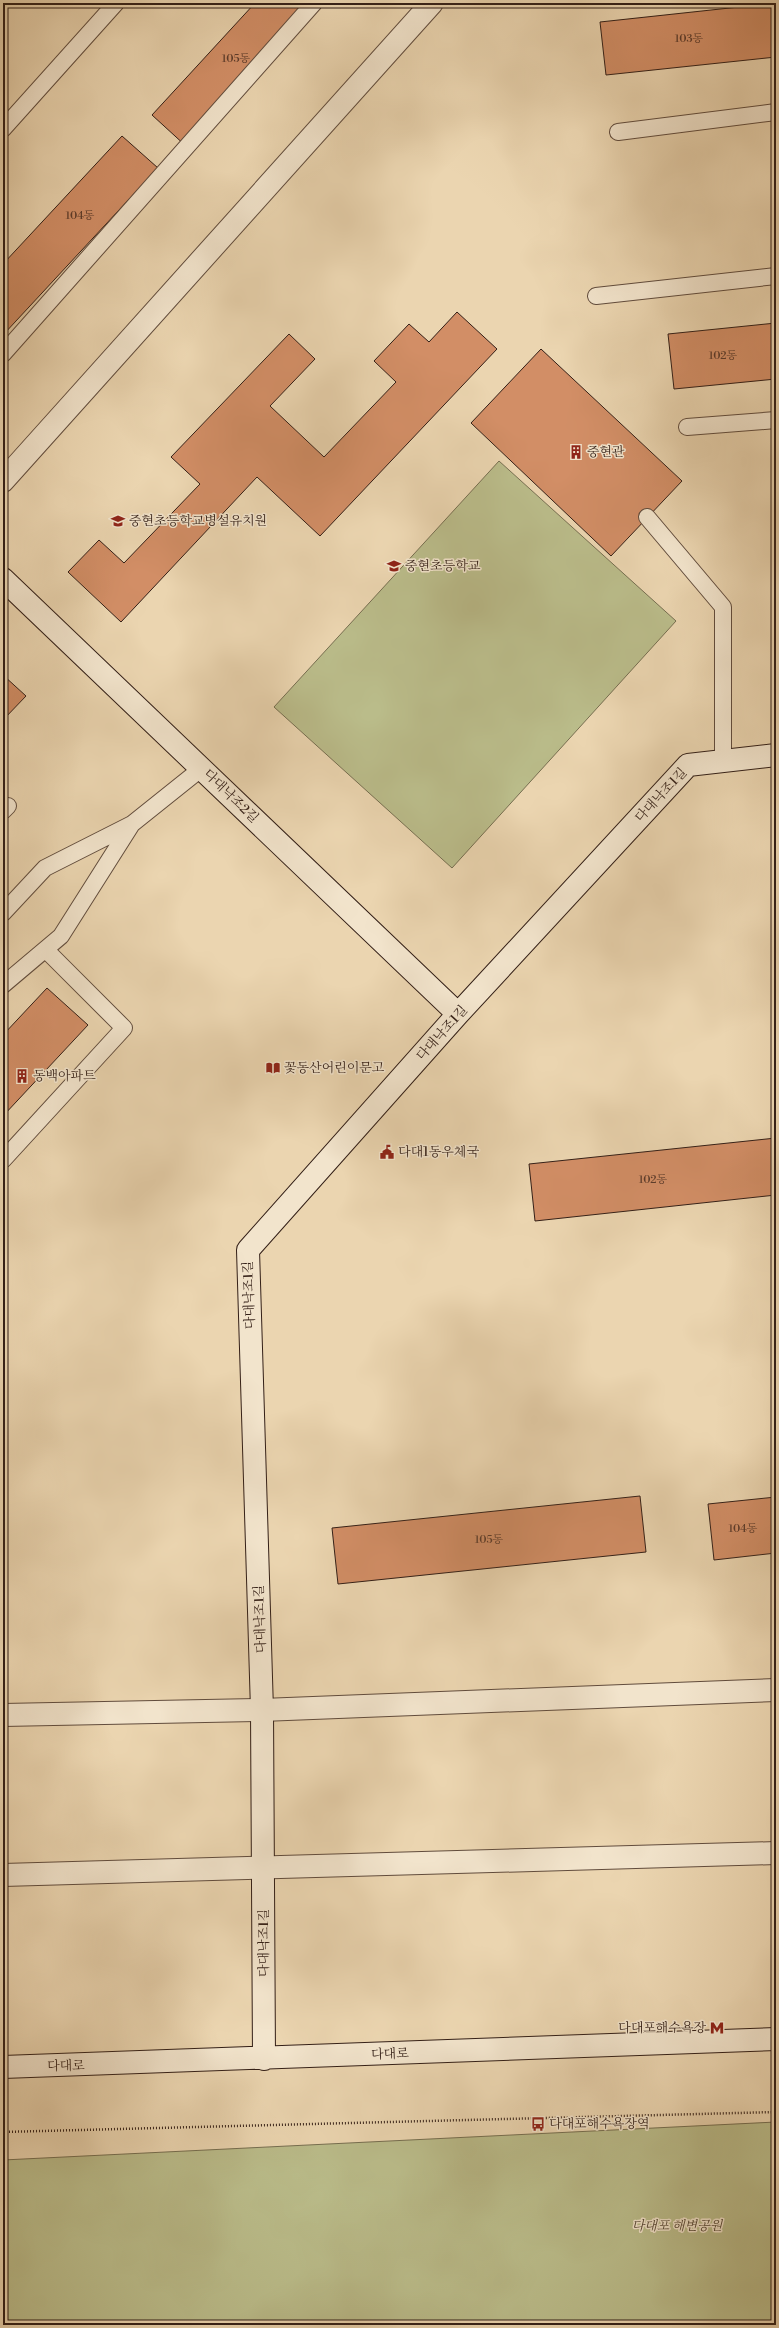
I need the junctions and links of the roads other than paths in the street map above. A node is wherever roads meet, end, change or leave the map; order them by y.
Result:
1 (116, 3) edge
2 (314, 3) edge
3 (432, 3) edge
4 (776, 112) edge
5 (3, 129) edge
6 (618, 132) dead end
7 (776, 276) edge
8 (596, 296) dead end
9 (3, 354) edge
10 (776, 420) edge
11 (687, 427) dead end
12 (3, 481) edge
13 (647, 518) dead end
14 (3, 578) edge
15 (776, 755) edge
16 (722, 761) junction
17 (202, 768) junction
18 (132, 824) junction
19 (3, 913) edge
20 (46, 950) junction
21 (3, 985) edge
22 (458, 1014) junction
23 (3, 1160) edge
24 (776, 1690) edge
25 (262, 1710) junction
26 (3, 1715) edge
27 (776, 1853) edge
28 (264, 1868) junction
29 (3, 1875) edge
30 (776, 2039) edge
31 (264, 2059) junction
32 (3, 2067) edge

1 - 5 lane
2 - 9 lane
3 - 12 street
4 - 6 lane
7 - 8 lane
10 - 11 lane
13 - 16 lane
14 - 17 street, 다대낙조2길
15 - 16 street, 다대낙조1길
16 - 22 street, 다대낙조1길
17 - 18 lane
17 - 22 street, 다대낙조2길
18 - 19 lane
18 - 20 lane
20 - 21 lane
20 - 23 lane
22 - 25 street, 다대낙조1길
24 - 25 street
25 - 26 street
25 - 28 street, 다대낙조1길
27 - 28 street
28 - 29 street
28 - 31 street, 다대낙조1길
30 - 31 street, 다대로
31 - 32 street, 다대로

